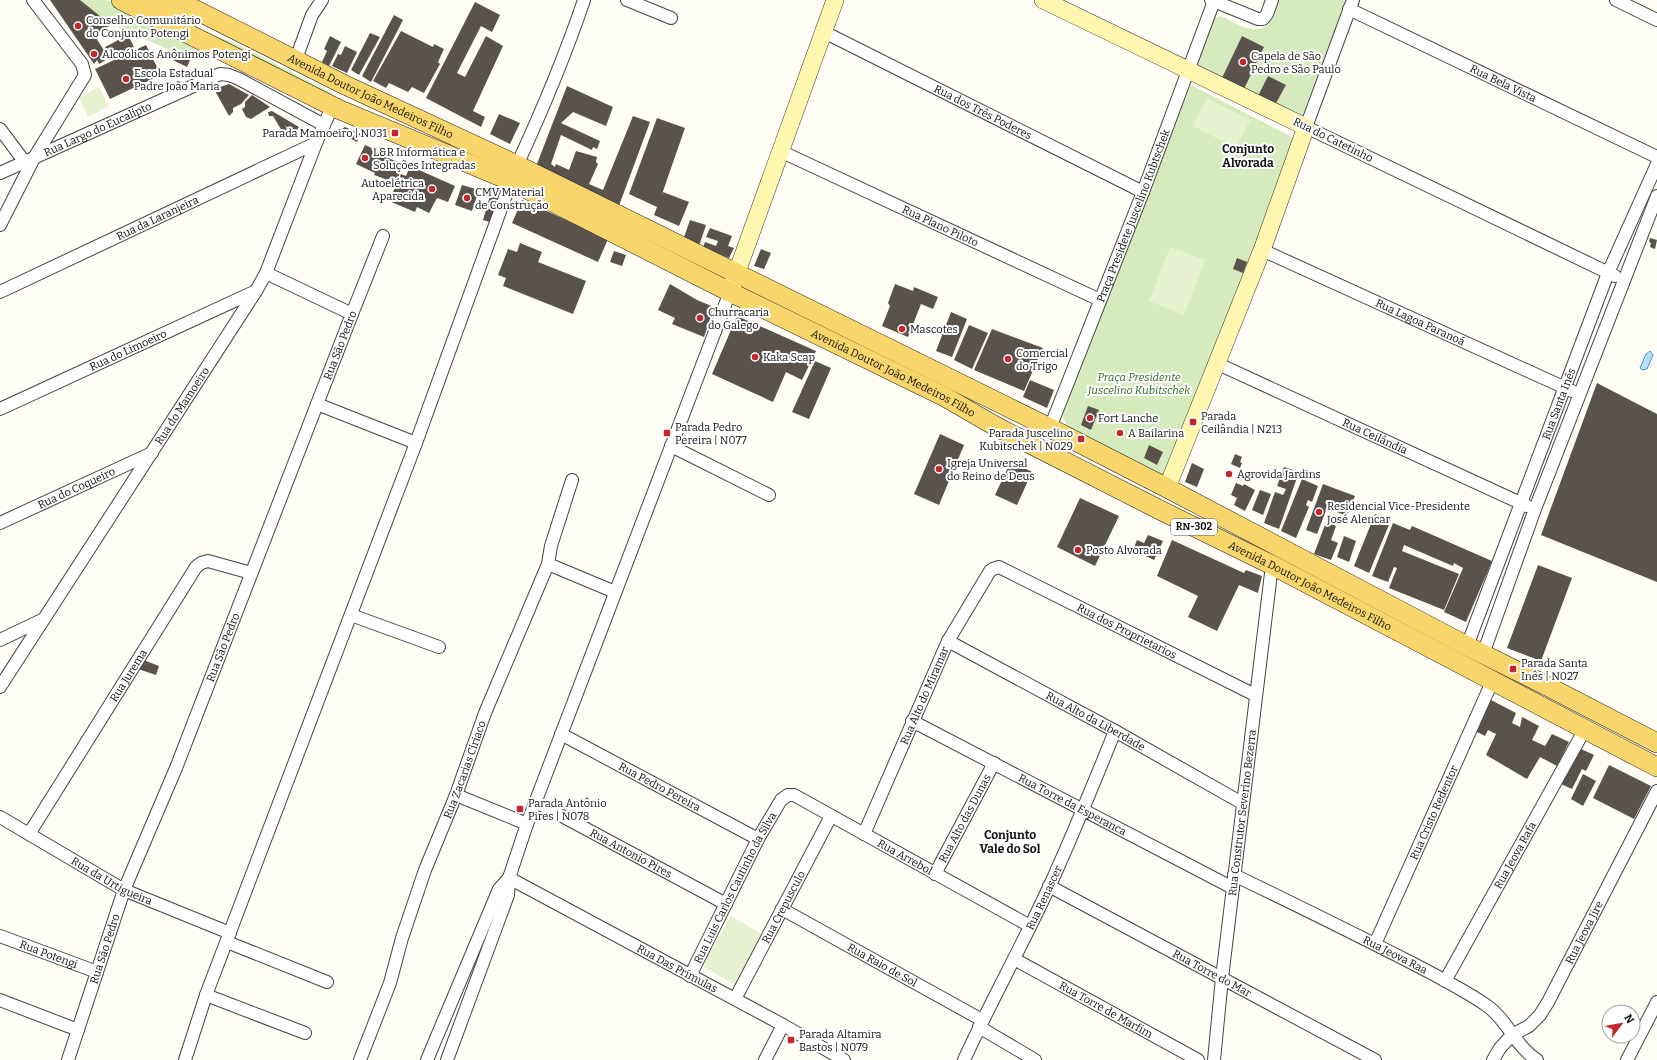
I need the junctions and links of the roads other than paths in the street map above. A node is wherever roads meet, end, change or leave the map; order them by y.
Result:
1 (33, 0) edge
2 (120, 0) edge
3 (176, 0) edge
4 (322, 0) edge
5 (584, 0) edge
6 (628, 0) edge
7 (836, 0) edge
8 (1043, 0) edge
9 (1272, 0) edge
10 (1616, 0) edge
11 (1213, 1) edge
12 (1351, 5) edge
13 (142, 10) junction
14 (671, 18) dead end
15 (1657, 20) edge
16 (234, 29) junction
17 (824, 32) junction
18 (296, 59) junction
19 (1188, 70) junction
20 (303, 93) junction
21 (332, 107) junction
22 (399, 110) junction
23 (324, 125) junction
24 (1306, 127) junction
25 (0, 129) edge
26 (316, 143) junction
27 (780, 152) junction
28 (1657, 157) edge
29 (29, 160) junction
30 (1657, 164) edge
31 (0, 173) edge
32 (514, 173) junction
33 (1143, 192) junction
34 (1657, 196) edge
35 (0, 225) edge
36 (383, 236) dead end
37 (1262, 250) junction
38 (266, 273) junction
39 (1608, 273) junction
40 (737, 274) junction
41 (1624, 280) junction
42 (256, 291) junction
43 (0, 292) edge
44 (730, 292) junction
45 (1100, 300) junction
46 (352, 314) junction
47 (1216, 363) junction
48 (1566, 388) junction
49 (1578, 395) junction
50 (317, 404) junction
51 (0, 409) edge
52 (997, 427) junction
53 (1050, 428) junction
54 (416, 443) junction
55 (671, 446) junction
56 (152, 453) junction
57 (1084, 471) junction
58 (572, 480) dead end
59 (1167, 488) junction
60 (769, 495) dead end
61 (1521, 504) junction
62 (1535, 509) junction
63 (0, 522) edge
64 (548, 564) junction
65 (1272, 565) junction
66 (999, 567) joint
67 (251, 573) junction
68 (615, 592) junction
69 (351, 615) junction
70 (45, 619) junction
71 (0, 640) edge
72 (948, 641) junction
73 (438, 647) dead end
74 (1475, 650) junction
75 (1492, 682) junction
76 (0, 687) edge
77 (1255, 695) junction
78 (912, 721) junction
79 (1585, 730) junction
80 (1115, 731) junction
81 (561, 734) junction
82 (1657, 743) edge
83 (994, 764) junction
84 (1657, 767) edge
85 (1657, 791) edge
86 (456, 795) junction
87 (780, 800) joint
88 (536, 802) junction
89 (1242, 803) junction
90 (1083, 809) junction
91 (831, 816) junction
92 (0, 817) edge
93 (527, 824) junction
94 (29, 834) junction
95 (864, 834) junction
96 (758, 839) junction
97 (935, 874) junction
98 (1234, 875) junction
99 (509, 878) junction
100 (1049, 886) junction
101 (1233, 888) junction
102 (124, 890) junction
103 (726, 904) junction
104 (782, 909) junction
105 (1030, 926) junction
106 (0, 936) edge
107 (228, 937) junction
108 (1375, 944) junction
109 (1014, 959) junction
110 (97, 972) junction
111 (690, 976) junction
112 (1222, 978) junction
113 (1445, 981) junction
114 (327, 982) dead end
115 (206, 995) junction
116 (736, 999) junction
117 (0, 1000) edge
118 (1657, 1002) edge
119 (980, 1024) junction
120 (783, 1025) junction
121 (78, 1030) junction
122 (439, 1030) junction
123 (305, 1033) dead end
124 (1512, 1035) junction
125 (456, 1037) junction
126 (68, 1060) edge
127 (185, 1060) edge
128 (360, 1060) edge
129 (428, 1060) edge
130 (447, 1060) edge
131 (766, 1060) edge
132 (844, 1060) edge
133 (964, 1060) edge
134 (1035, 1060) edge
135 (1198, 1060) edge
136 (1214, 1060) edge
137 (1375, 1060) edge
138 (1493, 1060) edge
139 (1537, 1060) edge
140 (1627, 1060) edge

1 - 29 street, Rua Largo do Eucalipto
2 - 13 main road, Avenida Doutor João Medeiros Filho / RN-302
3 - 16 main road, Avenida Doutor João Medeiros Filho / RN-302
4 - 18 street
5 - 32 street
6 - 14 street
7 - 17 main road
8 - 19 main road, Rua do Catetinho
9 - 11 street
10 - 15 street
11 - 19 street, Praça Presidete Juscelino Kubtschek
12 - 24 street
12 - 28 street, Rua Bela Vista
13 - 16 main road
13 - 20 main road, Avenida Doutor João Medeiros Filho / RN-302
16 - 18 main road, Avenida Doutor João Medeiros Filho / RN-302
17 - 27 main road
17 - 33 street, Rua dos Três Poderes
18 - 22 main road, Avenida Doutor João Medeiros Filho / RN-302
19 - 24 main road, Rua do Catetinho
19 - 33 street, Praça Presidete Juscelino Kubtschek
20 - 21 main road, Avenida Doutor João Medeiros Filho / RN-302
20 - 22 main road
21 - 23 street, Rua do Mamoeiro
21 - 32 main road, Avenida Doutor João Medeiros Filho / RN-302
22 - 32 main road, Avenida Doutor João Medeiros Filho / RN-302
23 - 26 street, Rua do Mamoeiro
23 - 29 street, Rua Largo do Eucalipto
24 - 37 main road
24 - 39 street, Rua do Catetinho
25 - 29 street
26 - 38 street, Rua do Mamoeiro
26 - 43 street, Rua da Laranjeira
27 - 40 main road
27 - 45 street, Rua Plano Piloto
29 - 31 street
29 - 35 street
30 - 39 street, Rua Santa Inês
32 - 40 main road, Avenida Doutor João Medeiros Filho / RN-302
32 - 44 main road, Avenida Doutor João Medeiros Filho / RN-302
32 - 54 street
33 - 45 street, Praça Presidete Juscelino Kubtschek
34 - 41 street, Rua Santa Inês
36 - 46 street, Rua São Pedro
37 - 47 main road
37 - 48 street, Rua Lagoa Paranoá
38 - 42 street, Rua do Mamoeiro
38 - 46 street
39 - 41 street, Rua do Catetinho
39 - 48 street, Rua Santa Inês
40 - 44 main road
40 - 53 main road, Avenida Doutor João Medeiros Filho / RN-302
41 - 49 street, Rua Santa Inês
42 - 51 street, Rua do Limoeiro
42 - 56 street, Rua do Mamoeiro
44 - 52 main road, Avenida Doutor João Medeiros Filho / RN-302
44 - 55 street
45 - 53 street, Praça Presidete Juscelino Kubtschek
46 - 50 street, Rua São Pedro
47 - 59 main road
47 - 61 street, Rua Ceilândia
48 - 49 street, Rua Lagoa Paranoá
48 - 61 street, Rua Santa Inês
49 - 62 street, Rua Santa Inês
50 - 54 street
50 - 67 street, Rua São Pedro
52 - 53 main road
52 - 57 main road, Avenida Doutor João Medeiros Filho / RN-302
53 - 59 main road, Avenida Doutor João Medeiros Filho / RN-302
54 - 69 street
55 - 60 street
55 - 68 street
56 - 63 street, Rua do Coqueiro
56 - 70 street, Rua do Mamoeiro
57 - 59 main road
57 - 65 main road, Avenida Doutor João Medeiros Filho / RN-302
58 - 64 street, Rua Zacarias Ciriaco
59 - 74 main road, Avenida Doutor João Medeiros Filho / RN-302
61 - 62 street, Rua Ceilândia
61 - 74 street, Rua Santa Inês
62 - 74 street, Rua Santa Inês
64 - 68 street
64 - 86 street, Rua Zacarias Ciriaco
65 - 75 main road, Avenida Doutor João Medeiros Filho / RN-302
65 - 77 street, Rua Construtor Severino Bezerra
66 - 72 street, Rua Alto do Miramar
66 - 77 street, Rua dos Proprietarios
67 - 94 street, Rua Jurema
67 - 102 street, Rua São Pedro
68 - 81 street
69 - 73 street
69 - 107 street
70 - 71 street
70 - 76 street, Rua do Mamoeiro
72 - 78 street, Rua Alto do Miramar
72 - 80 street, Rua Alto da Liberdade
74 - 82 main road, Avenida Doutor João Medeiros Filho / RN-302
75 - 79 main road, Avenida Doutor João Medeiros Filho / RN-302
75 - 108 street, Rua Cristo Redentor
77 - 89 street, Rua Construtor Severino Bezerra
78 - 83 street, Rua Torre da Esperanca
78 - 95 street, Rua Alto do Miramar
79 - 84 main road, Avenida Doutor João Medeiros Filho / RN-302
79 - 113 street, Rua Jeova Rafa
80 - 89 street, Rua Alto da Liberdade
80 - 90 street, Rua Renascer
81 - 88 street
81 - 96 street, Rua Pedro Pereira
83 - 90 street, Rua Torre da Esperanca
83 - 97 street, Rua Alto das Dunas
85 - 124 street, Rua Jeova Jire
86 - 93 street
86 - 128 street, Rua Zacarias Ciriaco
87 - 91 street, Rua Arrebol
87 - 96 street, Rua Luis Carlos Cautinho da Silva
88 - 93 street
88 - 103 street, Rua Antonio Pires
89 - 98 street, Rua Construtor Severino Bezerra
90 - 100 street, Rua Renascer
90 - 101 street, Rua Torre da Esperanca
91 - 95 street, Rua Arrebol
91 - 104 street, Rua Crepusculo
92 - 94 street, Rua da Urtigueira
93 - 99 street
94 - 102 street, Rua da Urtigueira
95 - 97 street, Rua Arrebol
96 - 103 street, Rua Luis Carlos Cautinho da Silva
97 - 105 street, Rua Arrebol
98 - 101 street, Rua Construtor Severino Bezerra
98 - 108 street, Rua Jeova Raa
99 - 111 street, Rua Das Prímulas
99 - 122 street
99 - 125 street
100 - 105 street, Rua Renascer
100 - 112 street, Rua Torre do Mar
101 - 112 street, Rua Construtor Severino Bezerra
102 - 107 street, Rua da Urtigueira
102 - 110 street, Rua São Pedro
103 - 111 street, Rua Luis Carlos Cautinho da Silva
104 - 116 street, Rua Crepusculo
104 - 119 street, Rua Raio de Sol
105 - 109 street, Rua Renascer
106 - 110 street, Rua Potengi
107 - 114 street, Rua da Urtigueira
107 - 115 street
108 - 113 street, Rua Jeova Raa
109 - 119 street, Rua Renascer
109 - 135 street, Rua Torre de Marfim
110 - 121 street, Rua São Pedro
111 - 116 street, Rua Das Prímulas
112 - 136 street, Rua Construtor Severino Bezerra
112 - 137 street, Rua Torre do Mar
113 - 124 street, Rua Jeova Raa
115 - 123 street
115 - 127 street
116 - 120 street, Rua Das Prímulas
117 - 121 street
118 - 140 street
119 - 133 street, Rua Renascer
119 - 134 street, Rua Raio de Sol
120 - 131 street
120 - 132 street, Rua Das Prímulas
121 - 126 street, Rua São Pedro
122 - 125 street
122 - 129 street
124 - 138 street, Rua Jeova Jire
124 - 139 street, Rua Jeova Raa
125 - 130 street

